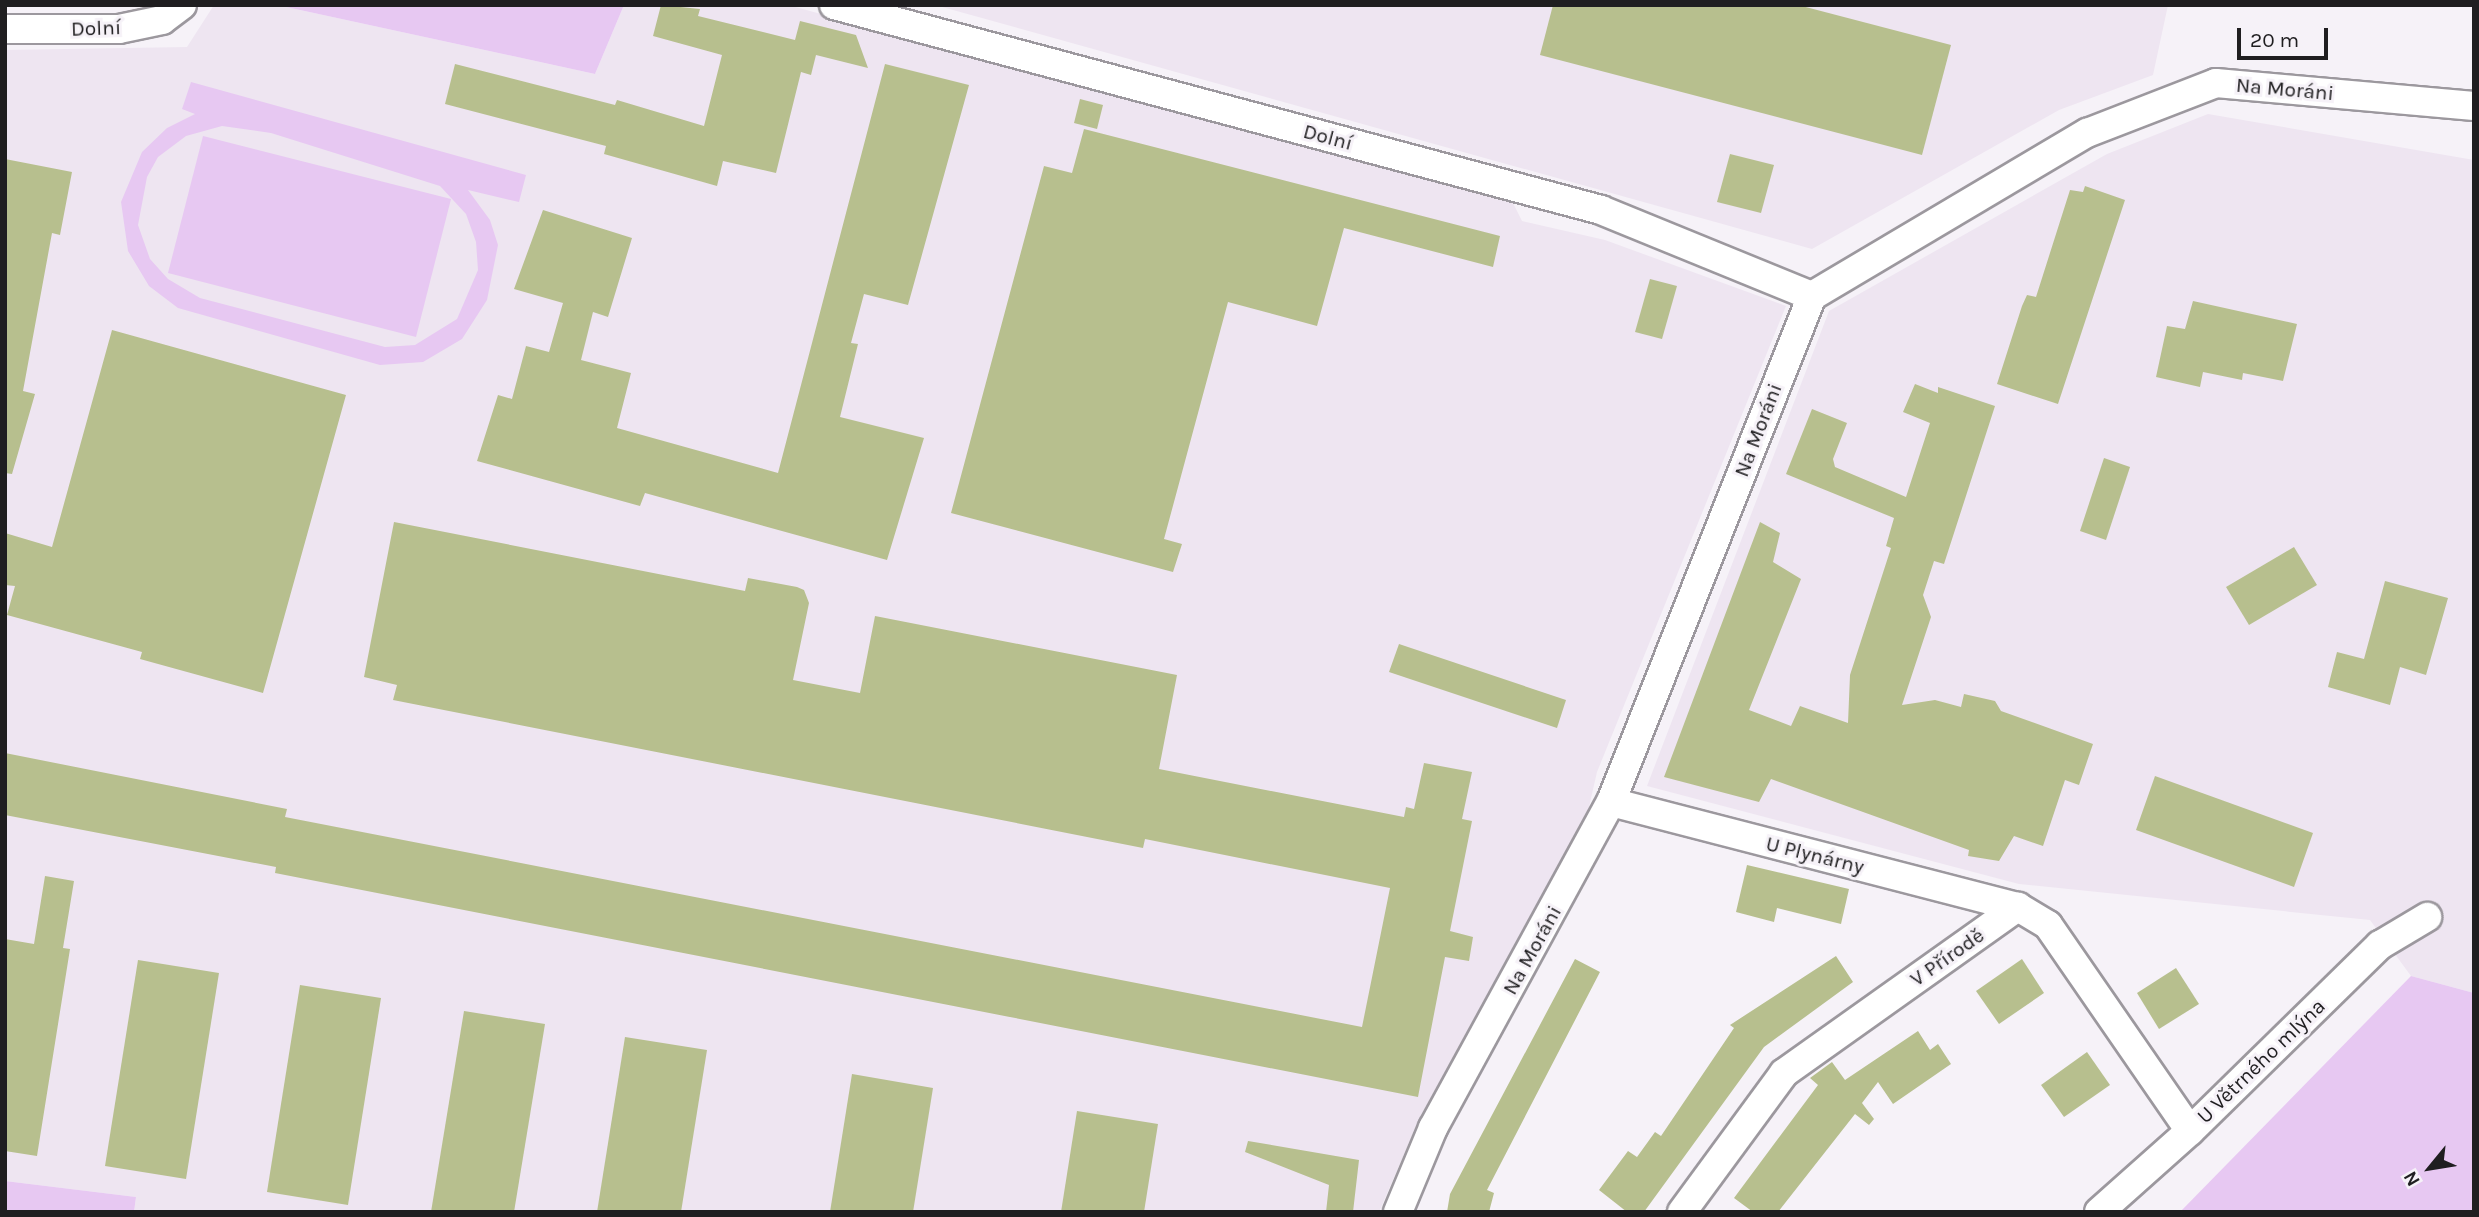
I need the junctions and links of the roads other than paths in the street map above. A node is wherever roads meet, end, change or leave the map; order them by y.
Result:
1 (182, 5) edge
2 (834, 5) edge
3 (5, 29) edge
4 (2474, 106) edge
5 (1812, 296) junction
6 (1611, 802) junction
7 (2018, 907) junction
8 (2427, 917) dead end
9 (2190, 1131) junction
10 (1398, 1212) edge
11 (1682, 1212) edge
12 (2099, 1212) edge

1 - 3 street, Dolní
2 - 5 street, Dolní
4 - 5 street, Na Moráni
5 - 6 street, Na Moráni
6 - 7 street, U Plynárny
6 - 10 street, Na Moráni
7 - 9 street
7 - 11 street, V Přírodě
8 - 9 street, U Větrného mlýna
9 - 12 street, U Větrného mlýna

